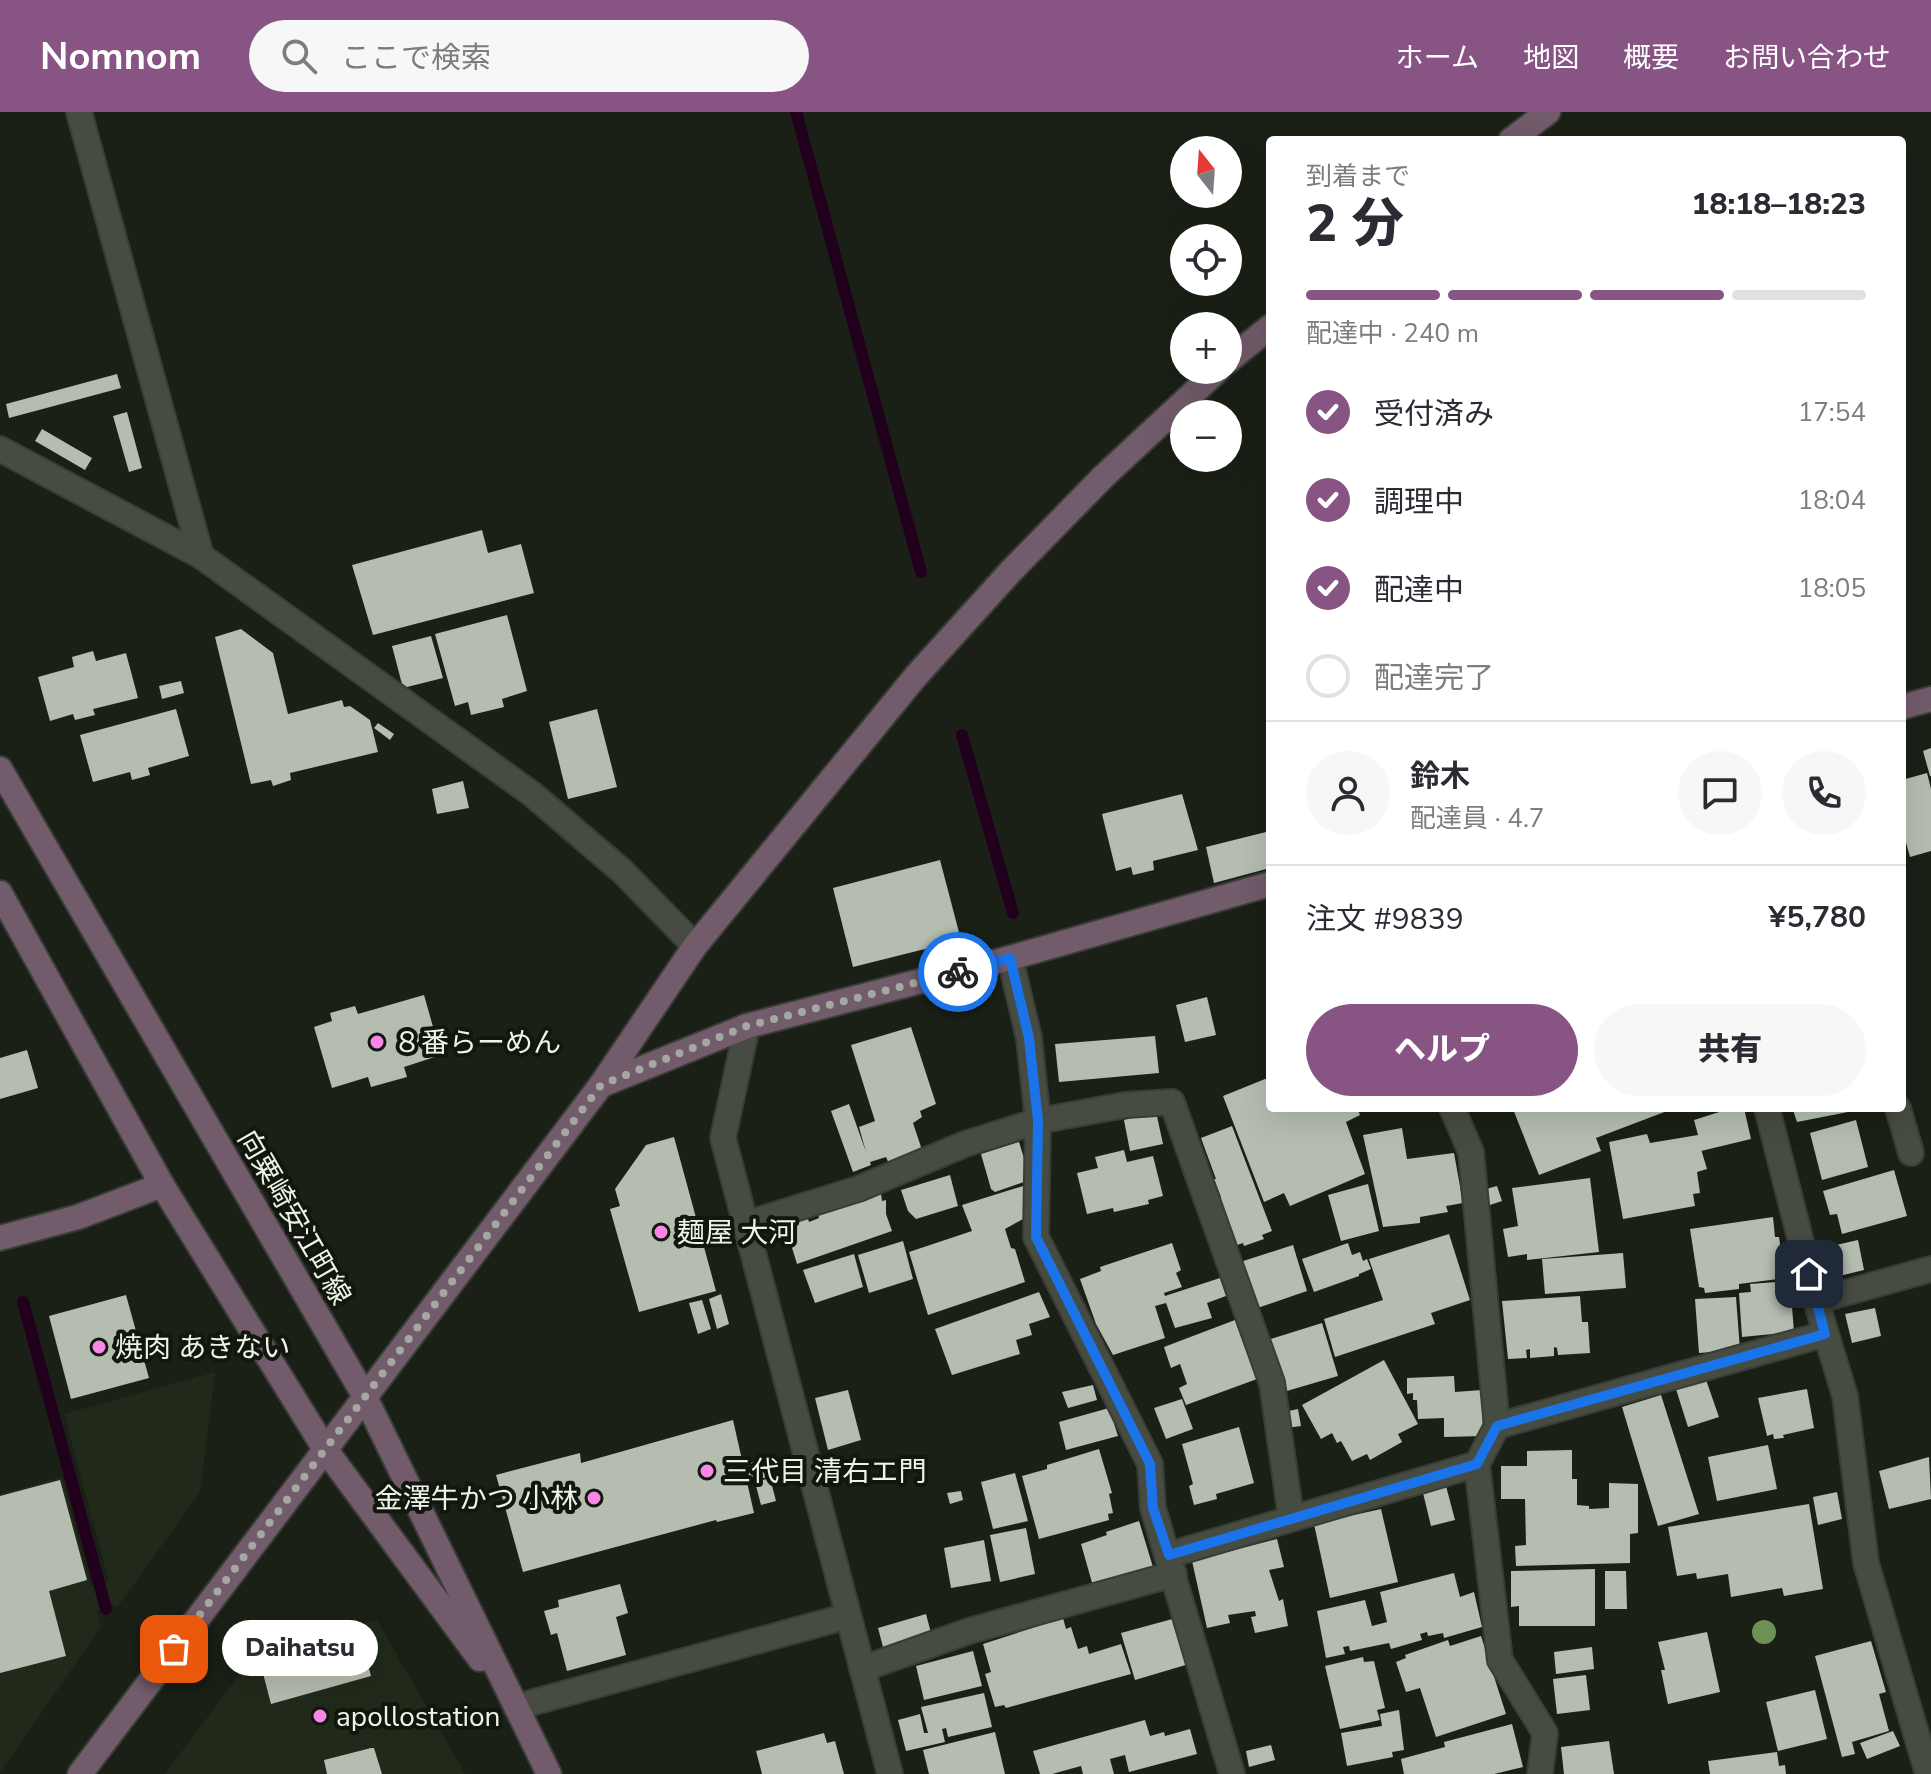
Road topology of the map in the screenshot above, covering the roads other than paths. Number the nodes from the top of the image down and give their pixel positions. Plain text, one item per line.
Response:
1 (79, 112) edge
2 (1548, 112) edge
3 (1516, 136) edge
4 (1266, 330) edge
5 (1242, 350) edge
6 (1203, 384) edge
7 (0, 449) edge
8 (201, 556) junction
9 (1931, 699) edge
10 (1906, 706) edge
11 (0, 769) edge
12 (1266, 885) edge
13 (0, 893) edge
14 (695, 946) junction
15 (1010, 958) junction
16 (747, 1026) junction
17 (601, 1085) junction
18 (1454, 1112) edge
19 (1768, 1112) edge
20 (1899, 1112) edge
21 (1038, 1121) junction
22 (1911, 1153) dead end
23 (162, 1185) junction
24 (746, 1224) junction
25 (0, 1238) edge
26 (1931, 1269) edge
27 (1816, 1301) junction
28 (1825, 1334) junction
29 (364, 1395) junction
30 (1497, 1426) junction
31 (325, 1449) junction
32 (1477, 1464) junction
33 (1291, 1517) junction
34 (1172, 1565) junction
35 (848, 1616) junction
36 (862, 1669) junction
37 (516, 1707) junction
38 (80, 1774) edge
39 (549, 1774) edge
40 (890, 1774) edge
41 (1232, 1774) edge
42 (1540, 1774) edge
43 (1928, 1774) edge

1 - 8 street
2 - 3 street
4 - 5 street
6 - 14 street
7 - 8 street
8 - 14 street
9 - 10 street
11 - 29 street, 向粟崎安江町線
12 - 15 street
13 - 23 street, 向粟崎安江町線
14 - 17 street
15 - 16 street
15 - 21 street
16 - 17 street
16 - 24 street
17 - 29 street
18 - 30 street
19 - 27 street
20 - 22 street
21 - 24 street
21 - 33 street
21 - 34 street
23 - 25 street
23 - 31 street, 向粟崎安江町線
24 - 35 street
26 - 27 street
27 - 28 street
28 - 30 street
28 - 43 street
29 - 31 street
29 - 37 street, 向粟崎安江町線
30 - 32 street
31 - 37 street, 向粟崎安江町線
31 - 38 street
32 - 33 street
32 - 42 street
33 - 34 street
34 - 36 street
34 - 41 street
35 - 36 street
35 - 37 street
36 - 40 street
37 - 39 street, 向粟崎安江町線

